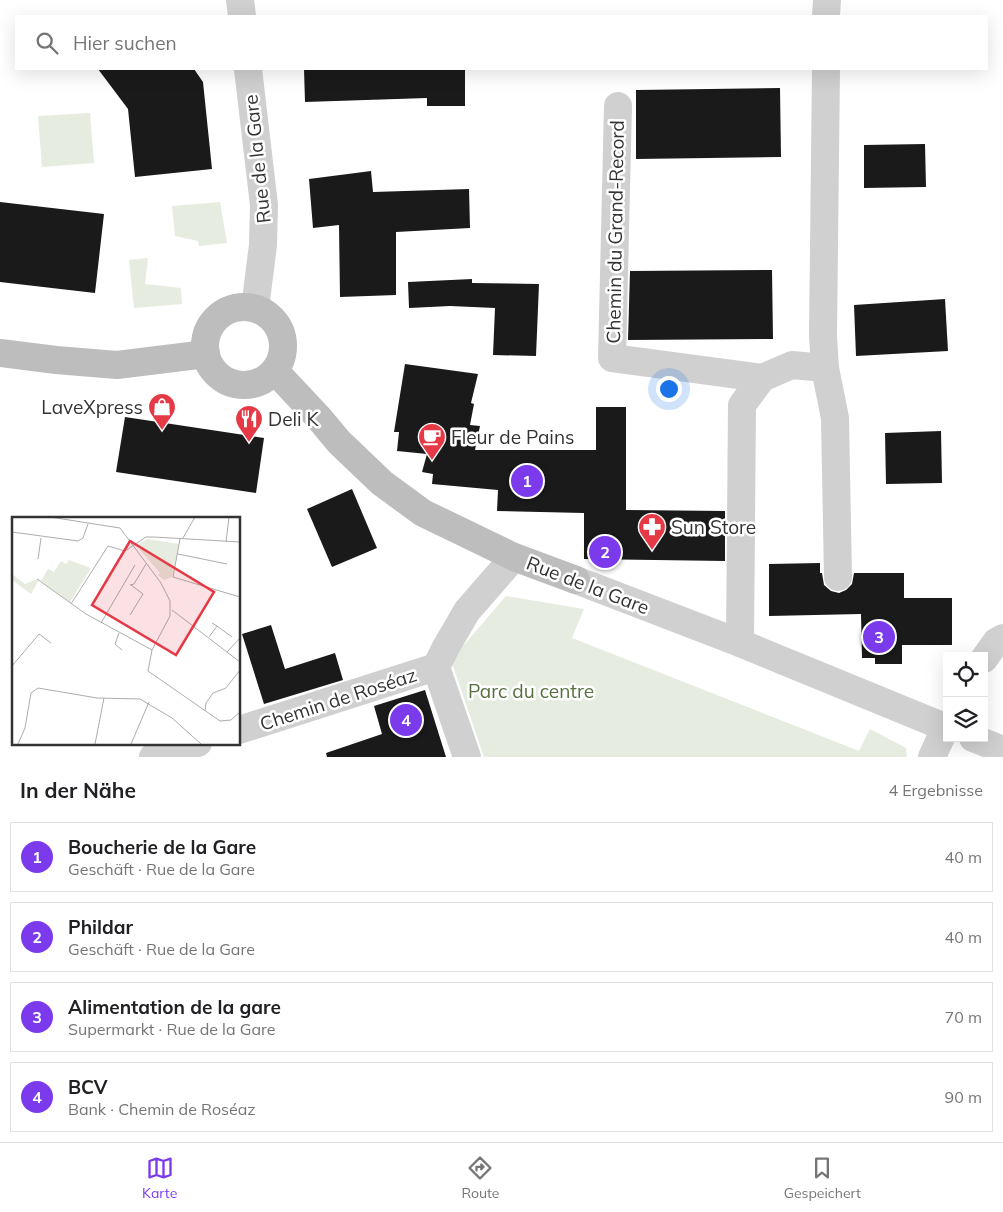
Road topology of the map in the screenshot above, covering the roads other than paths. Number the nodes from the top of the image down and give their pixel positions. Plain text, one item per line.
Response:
1 (240, 0) edge
2 (827, 0) edge
3 (242, 15) edge
4 (826, 15) edge
5 (248, 70) edge
6 (826, 70) edge
7 (618, 106) dead end
8 (255, 308) junction
9 (0, 353) edge
10 (206, 354) junction
11 (824, 368) junction
12 (275, 371) junction
13 (762, 378) junction
14 (514, 557) junction
15 (838, 577) dead end
16 (740, 643) junction
17 (436, 667) junction
18 (943, 725) edge
19 (240, 730) edge
20 (943, 733) edge
21 (983, 742) edge
22 (195, 744) edge
23 (1003, 750) edge
24 (153, 757) edge
25 (466, 757) edge
26 (932, 757) edge

1 - 3 street
2 - 4 street
5 - 8 street, Rue de la Gare
6 - 11 street
7 - 13 street, Chemin du Grand-Record
8 - 10 street
8 - 12 street
9 - 10 street
10 - 12 street
11 - 13 street
11 - 15 street
12 - 14 street, Rue de la Gare
13 - 16 street
14 - 16 street, Rue de la Gare
14 - 17 street
16 - 18 street, Rue de la Gare
17 - 19 street, Chemin de Roséaz
17 - 25 street
20 - 26 street
21 - 23 street
22 - 24 street

